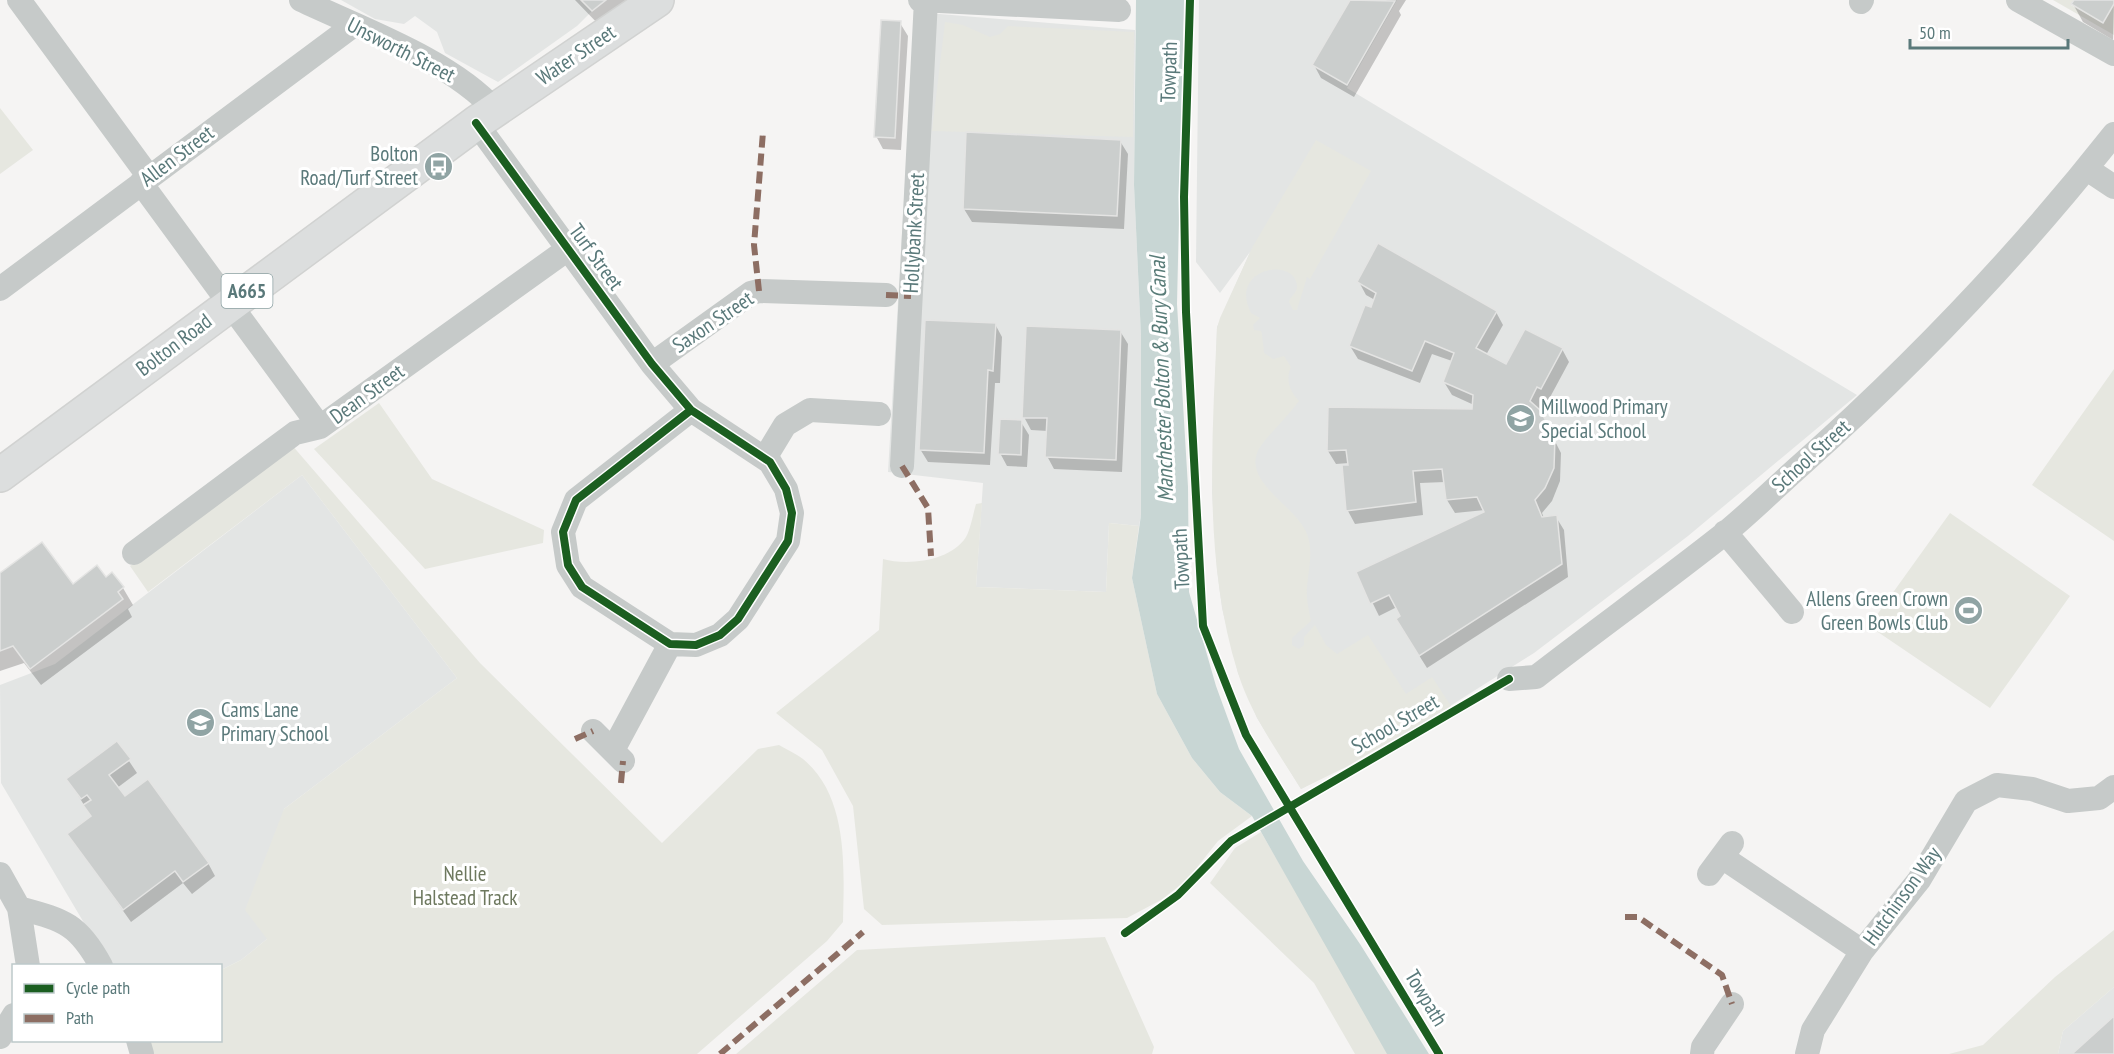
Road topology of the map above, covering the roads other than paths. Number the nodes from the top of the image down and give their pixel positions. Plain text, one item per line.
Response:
1 (19, 0) edge
2 (301, 0) edge
3 (657, 0) edge
4 (920, 0) edge
5 (926, 0) edge
6 (2018, 0) edge
7 (1119, 10) dead end
8 (354, 25) junction
9 (2114, 54) edge
10 (485, 116) junction
11 (2114, 134) edge
12 (2087, 169) junction
13 (145, 180) junction
14 (2114, 187) edge
15 (568, 249) junction
16 (0, 289) edge
17 (886, 295) dead end
18 (231, 303) junction
19 (652, 364) junction
20 (690, 410) junction
21 (879, 414) dead end
22 (320, 427) junction
23 (765, 458) junction
24 (902, 466) dead end
25 (0, 475) edge
26 (1725, 532) junction
27 (134, 552) dead end
28 (1792, 612) dead end
29 (670, 644) junction
30 (1509, 679) dead end
31 (593, 731) dead end
32 (2114, 787) edge
33 (1721, 858) dead end
34 (0, 874) edge
35 (19, 908) junction
36 (1862, 951) junction
37 (28, 964) edge
38 (100, 964) edge
39 (1732, 1004) dead end
40 (12, 1019) edge
41 (0, 1037) edge
42 (1702, 1054) edge
43 (1807, 1054) edge

1 - 13 street
2 - 8 street, Unsworth Street
3 - 10 main road, Water Street / A665
4 - 5 street
5 - 7 street
5 - 24 street, Hollybank Street
6 - 9 street
8 - 10 street, Unsworth Street
8 - 13 street, Allen Street
10 - 15 street, Turf Street
10 - 18 main road, Bolton Road / A665
11 - 12 street, School Street
12 - 14 street
12 - 26 street, School Street
13 - 16 street, Allen Street
13 - 18 street
15 - 19 street, Turf Street
15 - 22 street, Dean Street
17 - 19 street, Saxon Street
18 - 22 street
18 - 25 main road, Bolton Road / A665
19 - 20 street, Turf Street
20 - 23 street, Turf Street
20 - 29 street
21 - 23 street
22 - 27 street, Dean Street
23 - 29 street
26 - 28 street
26 - 30 street, School Street
29 - 31 street
32 - 36 street, Hutchinson Way
33 - 36 street, Hutchinson Way
34 - 35 street
35 - 37 street
35 - 38 street
36 - 43 street
39 - 42 street
40 - 41 street

